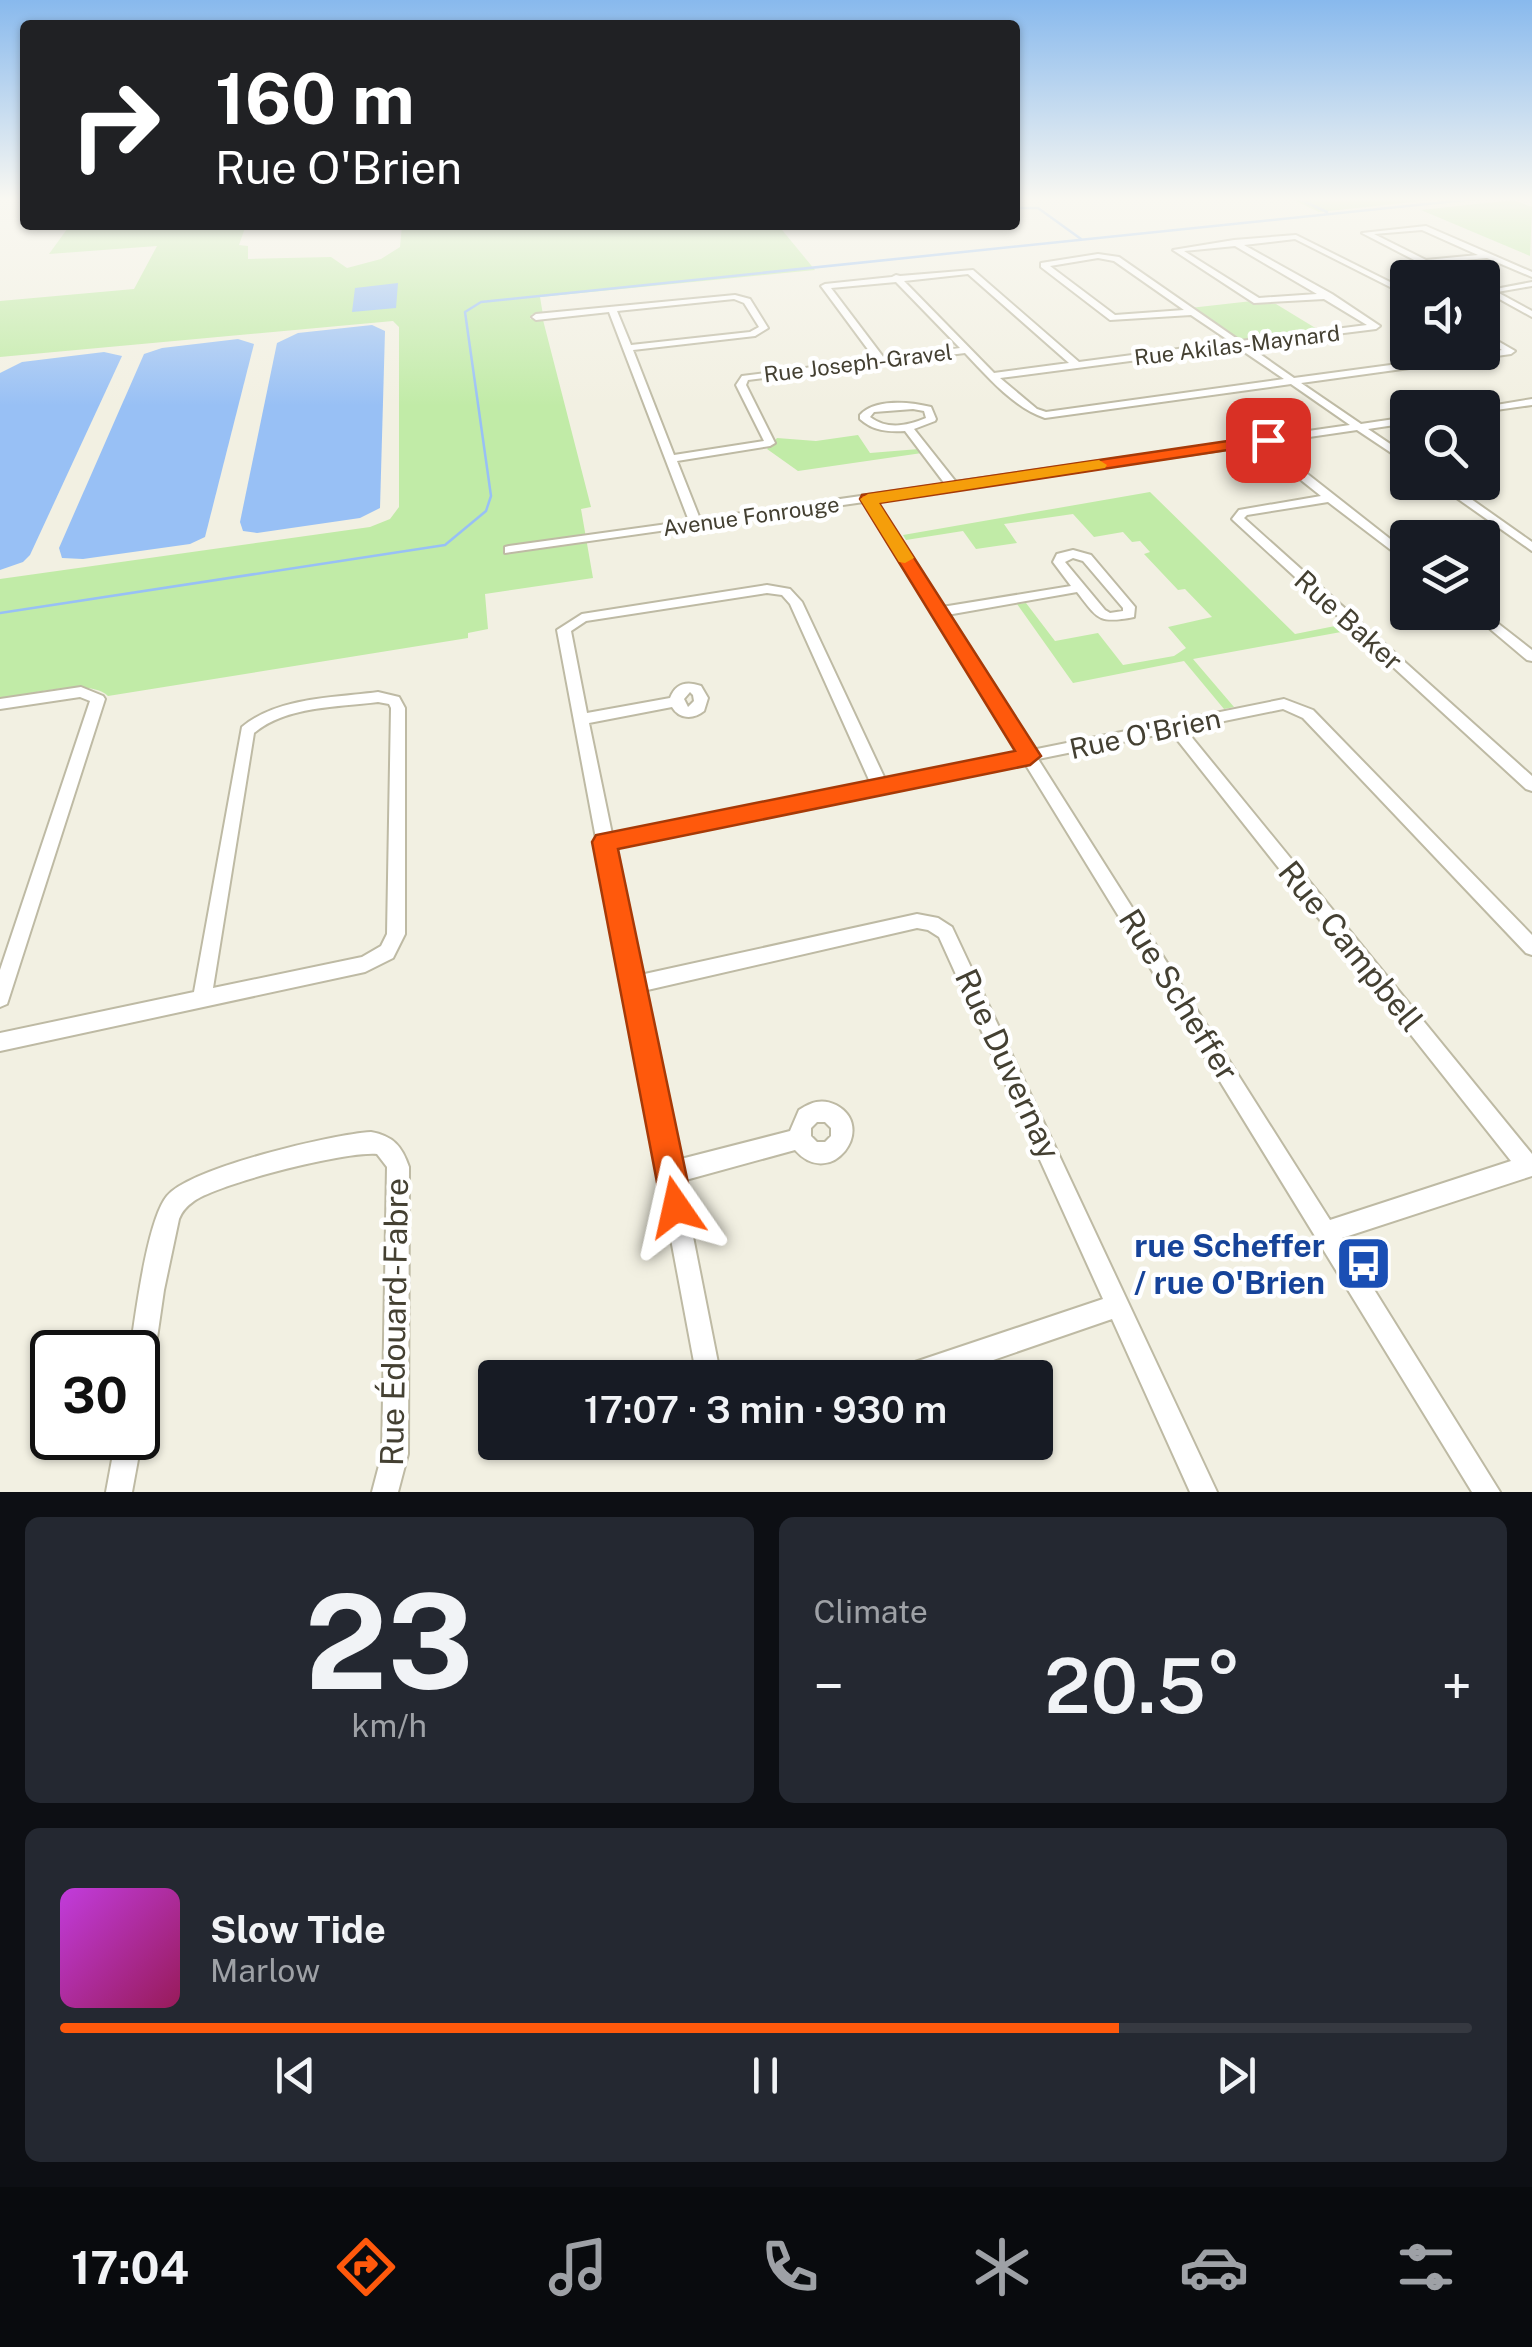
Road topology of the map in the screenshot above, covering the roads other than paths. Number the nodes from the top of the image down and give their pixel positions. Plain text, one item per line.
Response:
1 (1046, 267) edge
2 (1127, 267) edge
3 (1202, 267) edge
4 (1277, 267) edge
5 (1356, 267) edge
6 (896, 277) junction
7 (1532, 284) edge
8 (1390, 285) edge
9 (1329, 296) junction
10 (612, 310) junction
11 (1191, 312) junction
12 (1532, 314) edge
13 (536, 317) dead end
14 (1240, 345) junction
15 (628, 348) junction
16 (966, 350) junction
17 (881, 360) junction
18 (1077, 366) junction
19 (1390, 368) edge
20 (992, 376) junction
21 (1294, 382) junction
22 (1532, 402) edge
23 (1500, 406) edge
24 (1390, 423) edge
25 (1358, 427) junction
26 (908, 428) junction
27 (1258, 441) junction
28 (1390, 449) edge
29 (671, 460) junction
30 (953, 486) junction
31 (1330, 498) junction
32 (868, 499) junction
33 (1464, 500) edge
34 (696, 524) junction
35 (1390, 545) edge
36 (1532, 547) edge
37 (509, 550) dead end
38 (1080, 588) junction
39 (939, 612) junction
40 (1498, 630) edge
41 (1532, 657) edge
42 (674, 702) dead end
43 (0, 704) edge
44 (581, 719) junction
45 (1174, 726) junction
46 (1030, 756) junction
47 (1532, 785) edge
48 (880, 786) junction
49 (604, 842) junction
50 (1532, 948) edge
51 (632, 985) junction
52 (0, 998) edge
53 (202, 999) junction
54 (0, 1042) edge
55 (801, 1138) dead end
56 (1530, 1166) edge
57 (670, 1172) junction
58 (1327, 1232) junction
59 (1119, 1305) junction
60 (147, 1330) edge
61 (706, 1360) edge
62 (956, 1360) edge
63 (125, 1460) edge
64 (120, 1492) edge
65 (385, 1492) edge
66 (1204, 1492) edge
67 (1487, 1492) edge

1 - 11 street
2 - 11 street
3 - 9 street
4 - 9 street, Rue Akilas-Maynard
5 - 8 street
6 - 16 street
6 - 17 street
6 - 18 street
7 - 12 street
9 - 14 street, Rue Akilas-Maynard
10 - 13 street
10 - 15 street
10 - 15 street
11 - 14 street
14 - 18 street, Rue Akilas-Maynard
14 - 21 street
15 - 29 street
16 - 17 street, Rue Joseph-Gravel
16 - 20 street
17 - 29 street, Rue Joseph-Gravel
18 - 20 street, Rue Akilas-Maynard
19 - 21 street
20 - 21 street
21 - 25 street
22 - 23 street
24 - 25 street, Avenue Fonrouge
25 - 27 street, Avenue Fonrouge
25 - 28 street
26 - 26 street
26 - 30 street
27 - 30 street, Avenue Fonrouge
27 - 31 street
29 - 34 street
30 - 32 street, Avenue Fonrouge
31 - 35 street
31 - 47 street, Rue Baker
32 - 34 street, Avenue Fonrouge
32 - 39 street, Rue Scheffer
33 - 36 street
34 - 37 street, Avenue Fonrouge
38 - 38 street
38 - 39 street
39 - 46 street, Rue Scheffer
40 - 41 street
42 - 44 street
43 - 52 street
44 - 48 street
44 - 49 street
45 - 46 street, Rue O'Brien
45 - 50 street, Rue O'Brien
45 - 56 street, Rue Campbell
46 - 48 street, Rue O'Brien
46 - 58 street, Rue Scheffer
48 - 49 street, Rue O'Brien
49 - 51 street
51 - 57 street
51 - 59 street, Rue Duvernay
53 - 53 street
53 - 54 street
55 - 57 street
56 - 58 street
57 - 61 street
58 - 67 street, Rue Scheffer
59 - 62 street
59 - 66 street, Rue Duvernay
60 - 65 street, Rue Édouard-Fabre
63 - 64 street

